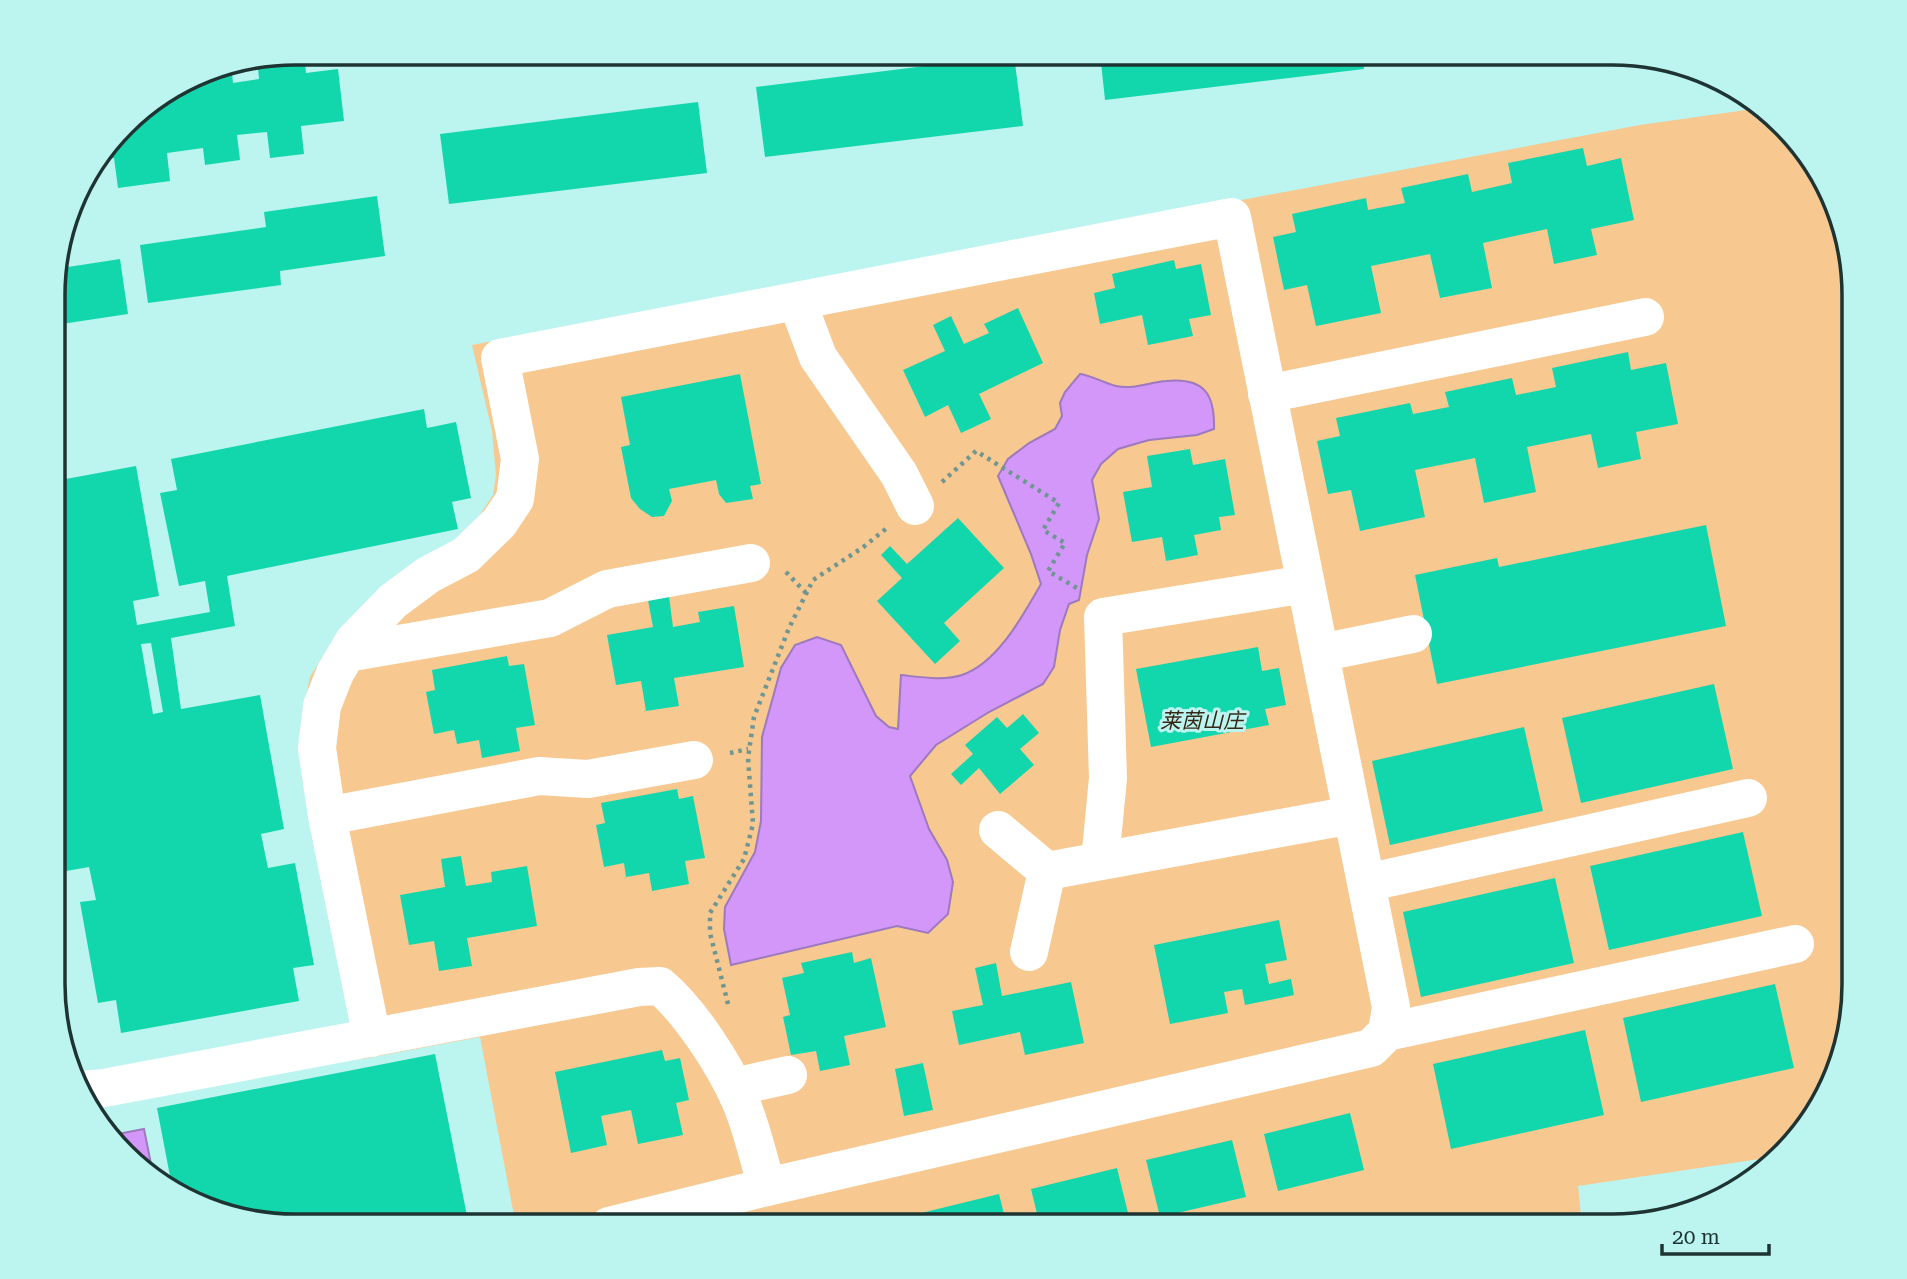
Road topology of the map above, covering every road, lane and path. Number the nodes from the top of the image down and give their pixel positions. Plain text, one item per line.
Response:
1 (797, 301) junction
2 (1645, 317) dead end
3 (1267, 394) junction
4 (976, 451) dead end
5 (915, 506) joint
6 (751, 563) dead end
7 (1306, 584) junction
8 (1091, 597) dead end
9 (1413, 634) dead end
10 (347, 653) junction
11 (1320, 653) junction
12 (694, 760) dead end
13 (1748, 798) dead end
14 (1352, 815) junction
15 (327, 816) junction
16 (998, 830) dead end
17 (1100, 861) junction
18 (1047, 871) junction
19 (1366, 883) junction
20 (1795, 944) dead end
21 (1029, 952) dead end
22 (1387, 1032) junction
23 (372, 1038) junction
24 (726, 1074) junction
25 (788, 1075) dead end
26 (91, 1089) edge
27 (767, 1187) junction
28 (658, 1214) edge

1 - 3 lane
1 - 5 lane
1 - 10 lane
2 - 3 lane
3 - 7 lane
4 - 8 path
5 - 24 path
6 - 10 lane
7 - 11 lane
7 - 17 lane
9 - 11 lane
10 - 15 lane
11 - 14 lane
12 - 15 lane
13 - 19 lane
14 - 17 lane
14 - 19 lane
15 - 23 lane
16 - 18 lane
17 - 18 lane
18 - 21 lane
19 - 22 lane
20 - 22 lane
22 - 27 lane
23 - 24 lane
23 - 26 lane
24 - 25 lane
24 - 27 lane
27 - 28 lane

